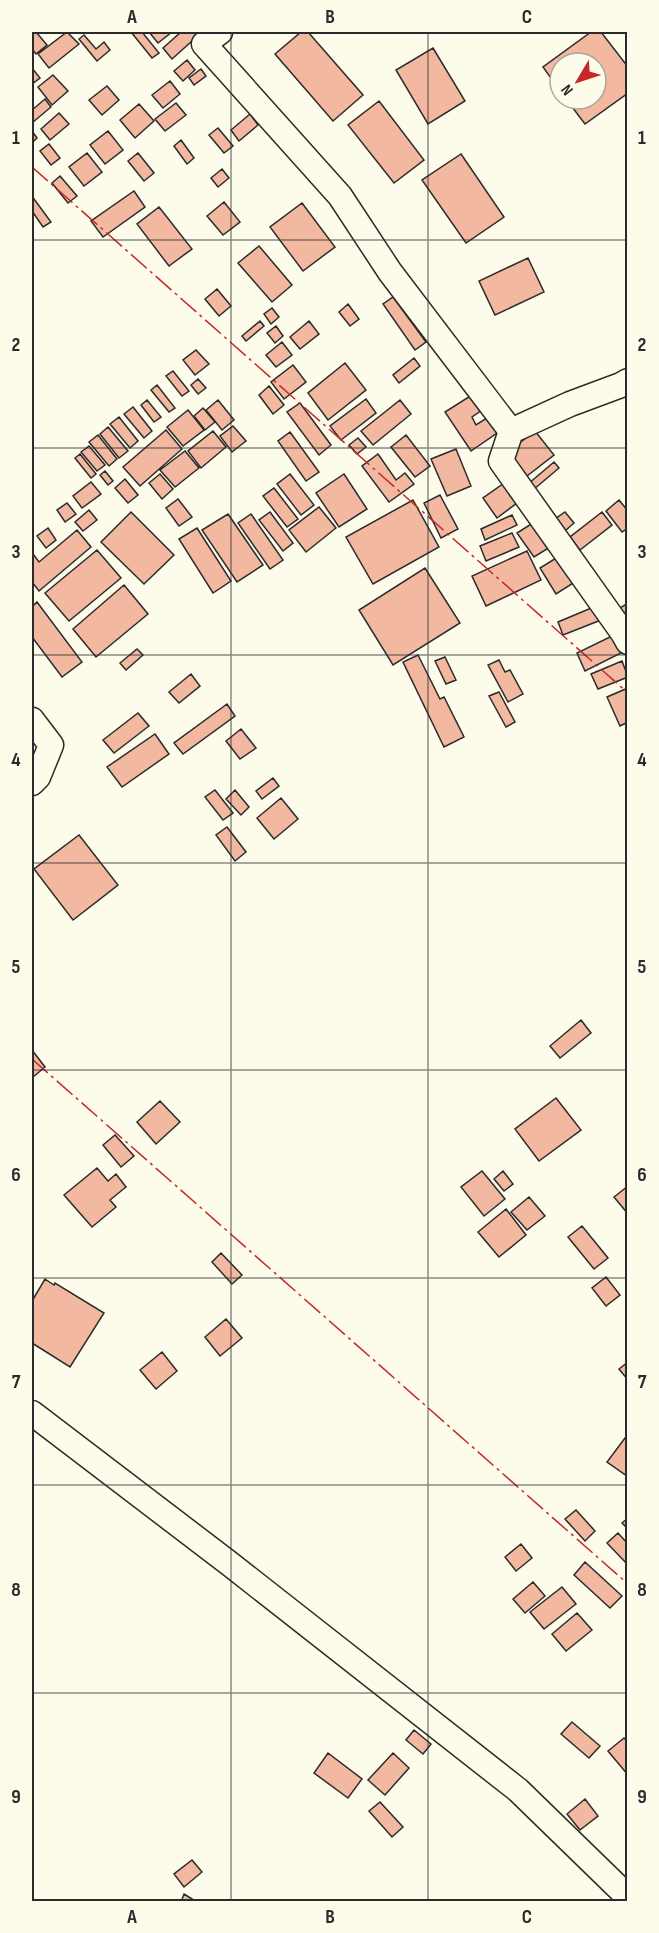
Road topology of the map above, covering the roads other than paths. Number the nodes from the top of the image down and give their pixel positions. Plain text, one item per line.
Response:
1 (220, 32) edge
2 (627, 381) edge
3 (511, 431) junction
4 (627, 642) edge
5 (32, 720) edge
6 (32, 783) edge
7 (32, 1413) edge
8 (627, 1897) edge

1 - 3 street
2 - 3 street
3 - 4 street
5 - 6 street
7 - 8 street

